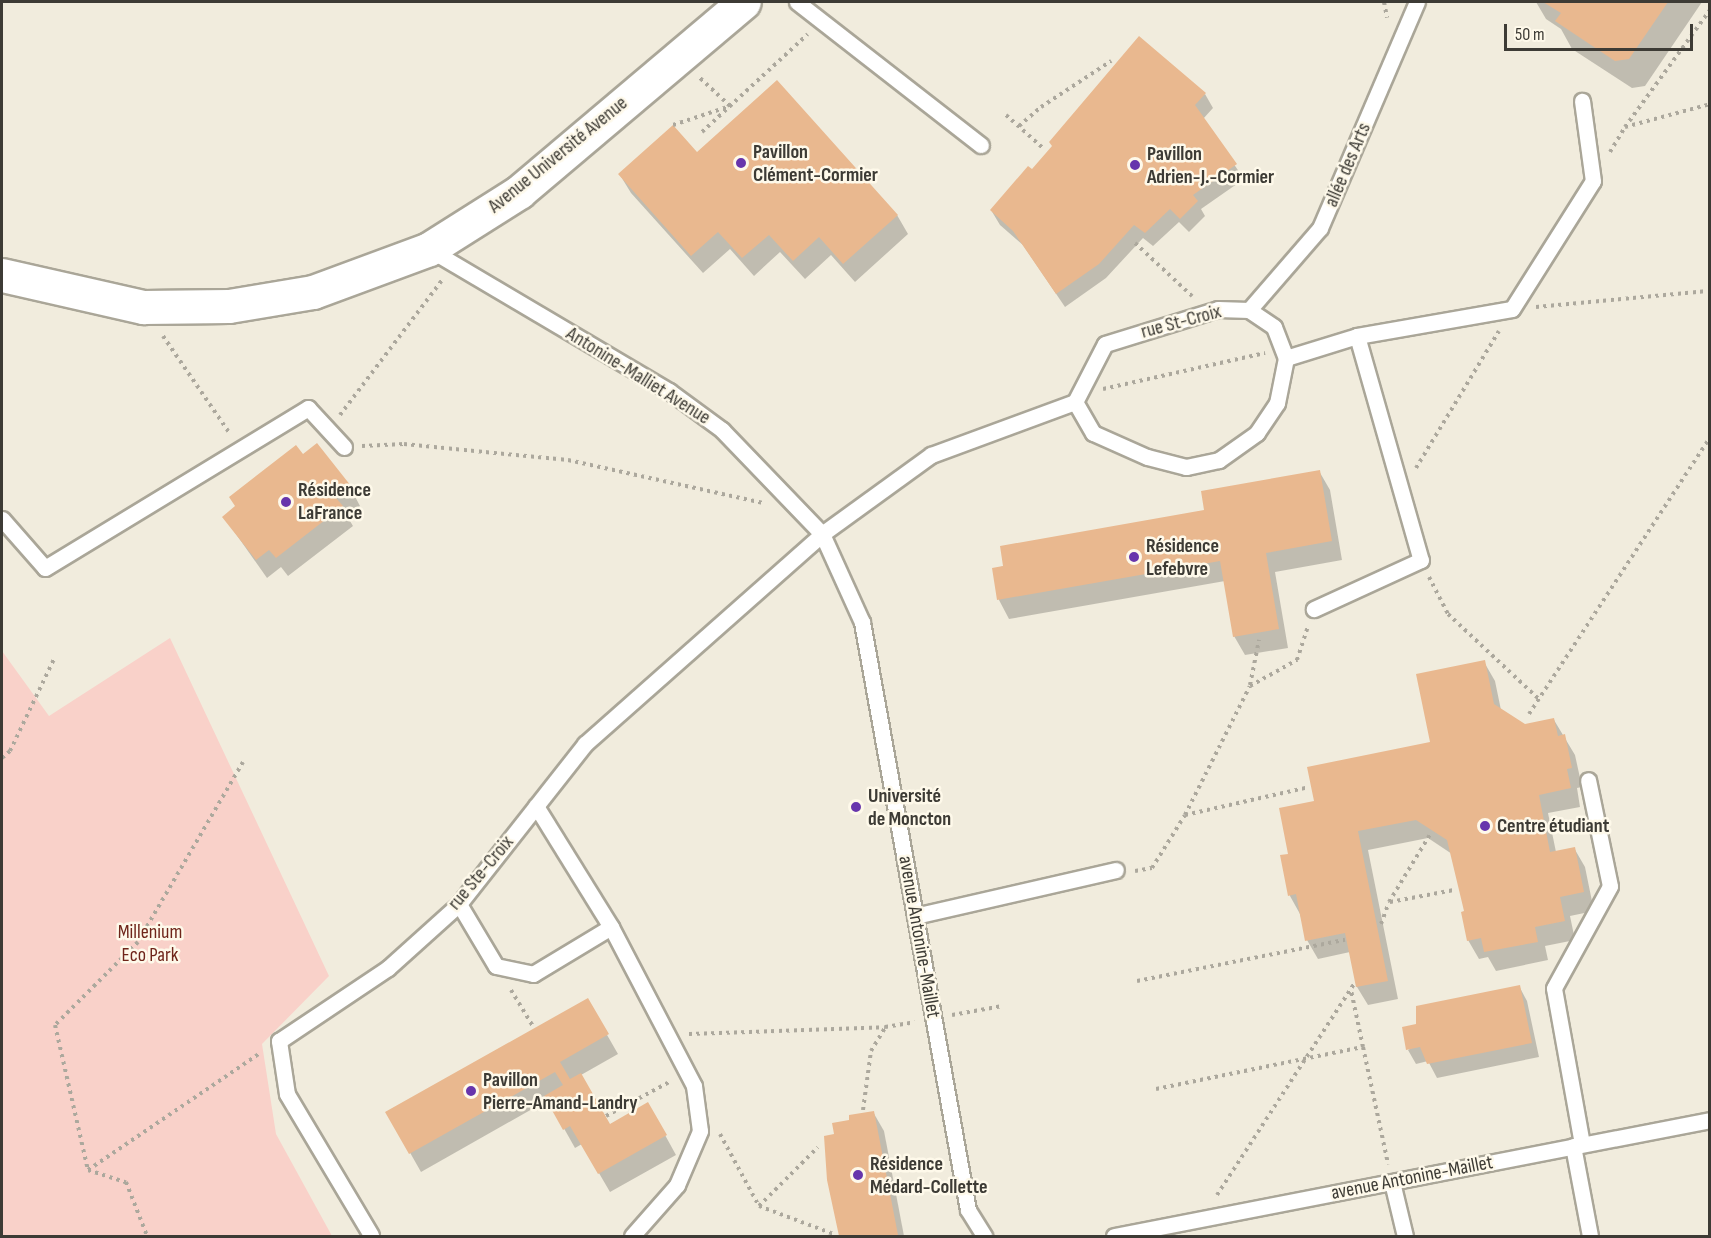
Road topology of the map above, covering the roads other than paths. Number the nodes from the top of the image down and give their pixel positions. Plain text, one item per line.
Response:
1 (744, 2) edge
2 (797, 2) edge
3 (1417, 2) edge
4 (1582, 101) dead end
5 (981, 145) dead end
6 (441, 257) junction
7 (4, 284) edge
8 (1249, 310) junction
9 (1357, 336) junction
10 (1285, 354) junction
11 (1077, 398) junction
12 (344, 447) road end
13 (2, 519) edge
14 (822, 534) junction
15 (1314, 609) road end
16 (1588, 780) dead end
17 (536, 806) junction
18 (1122, 871) road end
19 (459, 904) junction
20 (915, 915) junction
21 (611, 927) junction
22 (1710, 1120) edge
23 (1577, 1145) junction
24 (1392, 1182) junction
25 (1201, 1219) junction
26 (371, 1235) edge
27 (633, 1236) edge
28 (984, 1236) edge
29 (1114, 1236) edge
30 (1191, 1236) edge
31 (1405, 1236) edge
32 (1590, 1236) edge

1 - 6 street, Avenue Université Avenue
2 - 5 lane
3 - 8 lane, allée des Arts
4 - 9 lane
6 - 7 street, Avenue Université Avenue
6 - 14 lane, Antonine-Malliet Avenue
8 - 10 lane, rue St-Croix
8 - 11 lane, rue St-Croix
9 - 10 lane
9 - 15 lane
10 - 11 lane
11 - 14 lane, rue Ste-Croix
12 - 13 lane
14 - 17 lane, rue Ste-Croix
14 - 20 lane, avenue Antonine-Maillet
16 - 23 lane
17 - 19 lane, rue Ste-Croix
17 - 21 lane
18 - 20 lane
19 - 21 lane
19 - 26 lane, rue Ste-Croix
20 - 28 lane, avenue Antonine-Maillet
21 - 27 lane
22 - 23 lane, avenue Antonine-Maillet
23 - 24 lane, avenue Antonine-Maillet
23 - 32 lane
24 - 25 lane, avenue Antonine-Maillet
24 - 31 lane
25 - 29 lane, avenue Antonine-Maillet
25 - 30 lane

